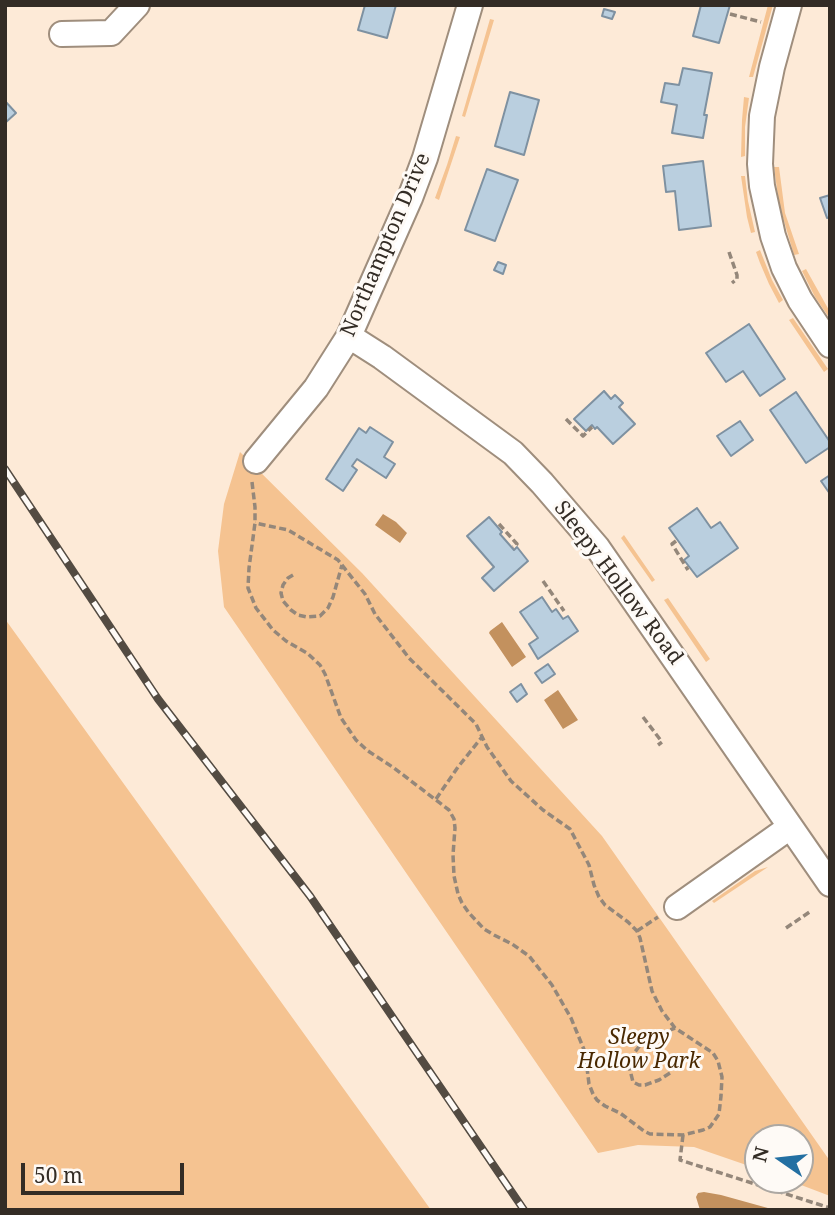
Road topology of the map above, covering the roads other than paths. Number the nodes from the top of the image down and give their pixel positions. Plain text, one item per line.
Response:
1 (138, 5) edge
2 (470, 5) edge
3 (789, 5) edge
4 (62, 34) dead end
5 (349, 336) junction
6 (830, 345) edge
7 (256, 461) road end
8 (790, 827) junction
9 (830, 884) edge
10 (677, 907) dead end

1 - 4 street
2 - 5 street, Northampton Drive
3 - 6 street
5 - 7 street, Northampton Drive
5 - 8 street, Sleepy Hollow Road
8 - 9 street, Sleepy Hollow Road
8 - 10 street

